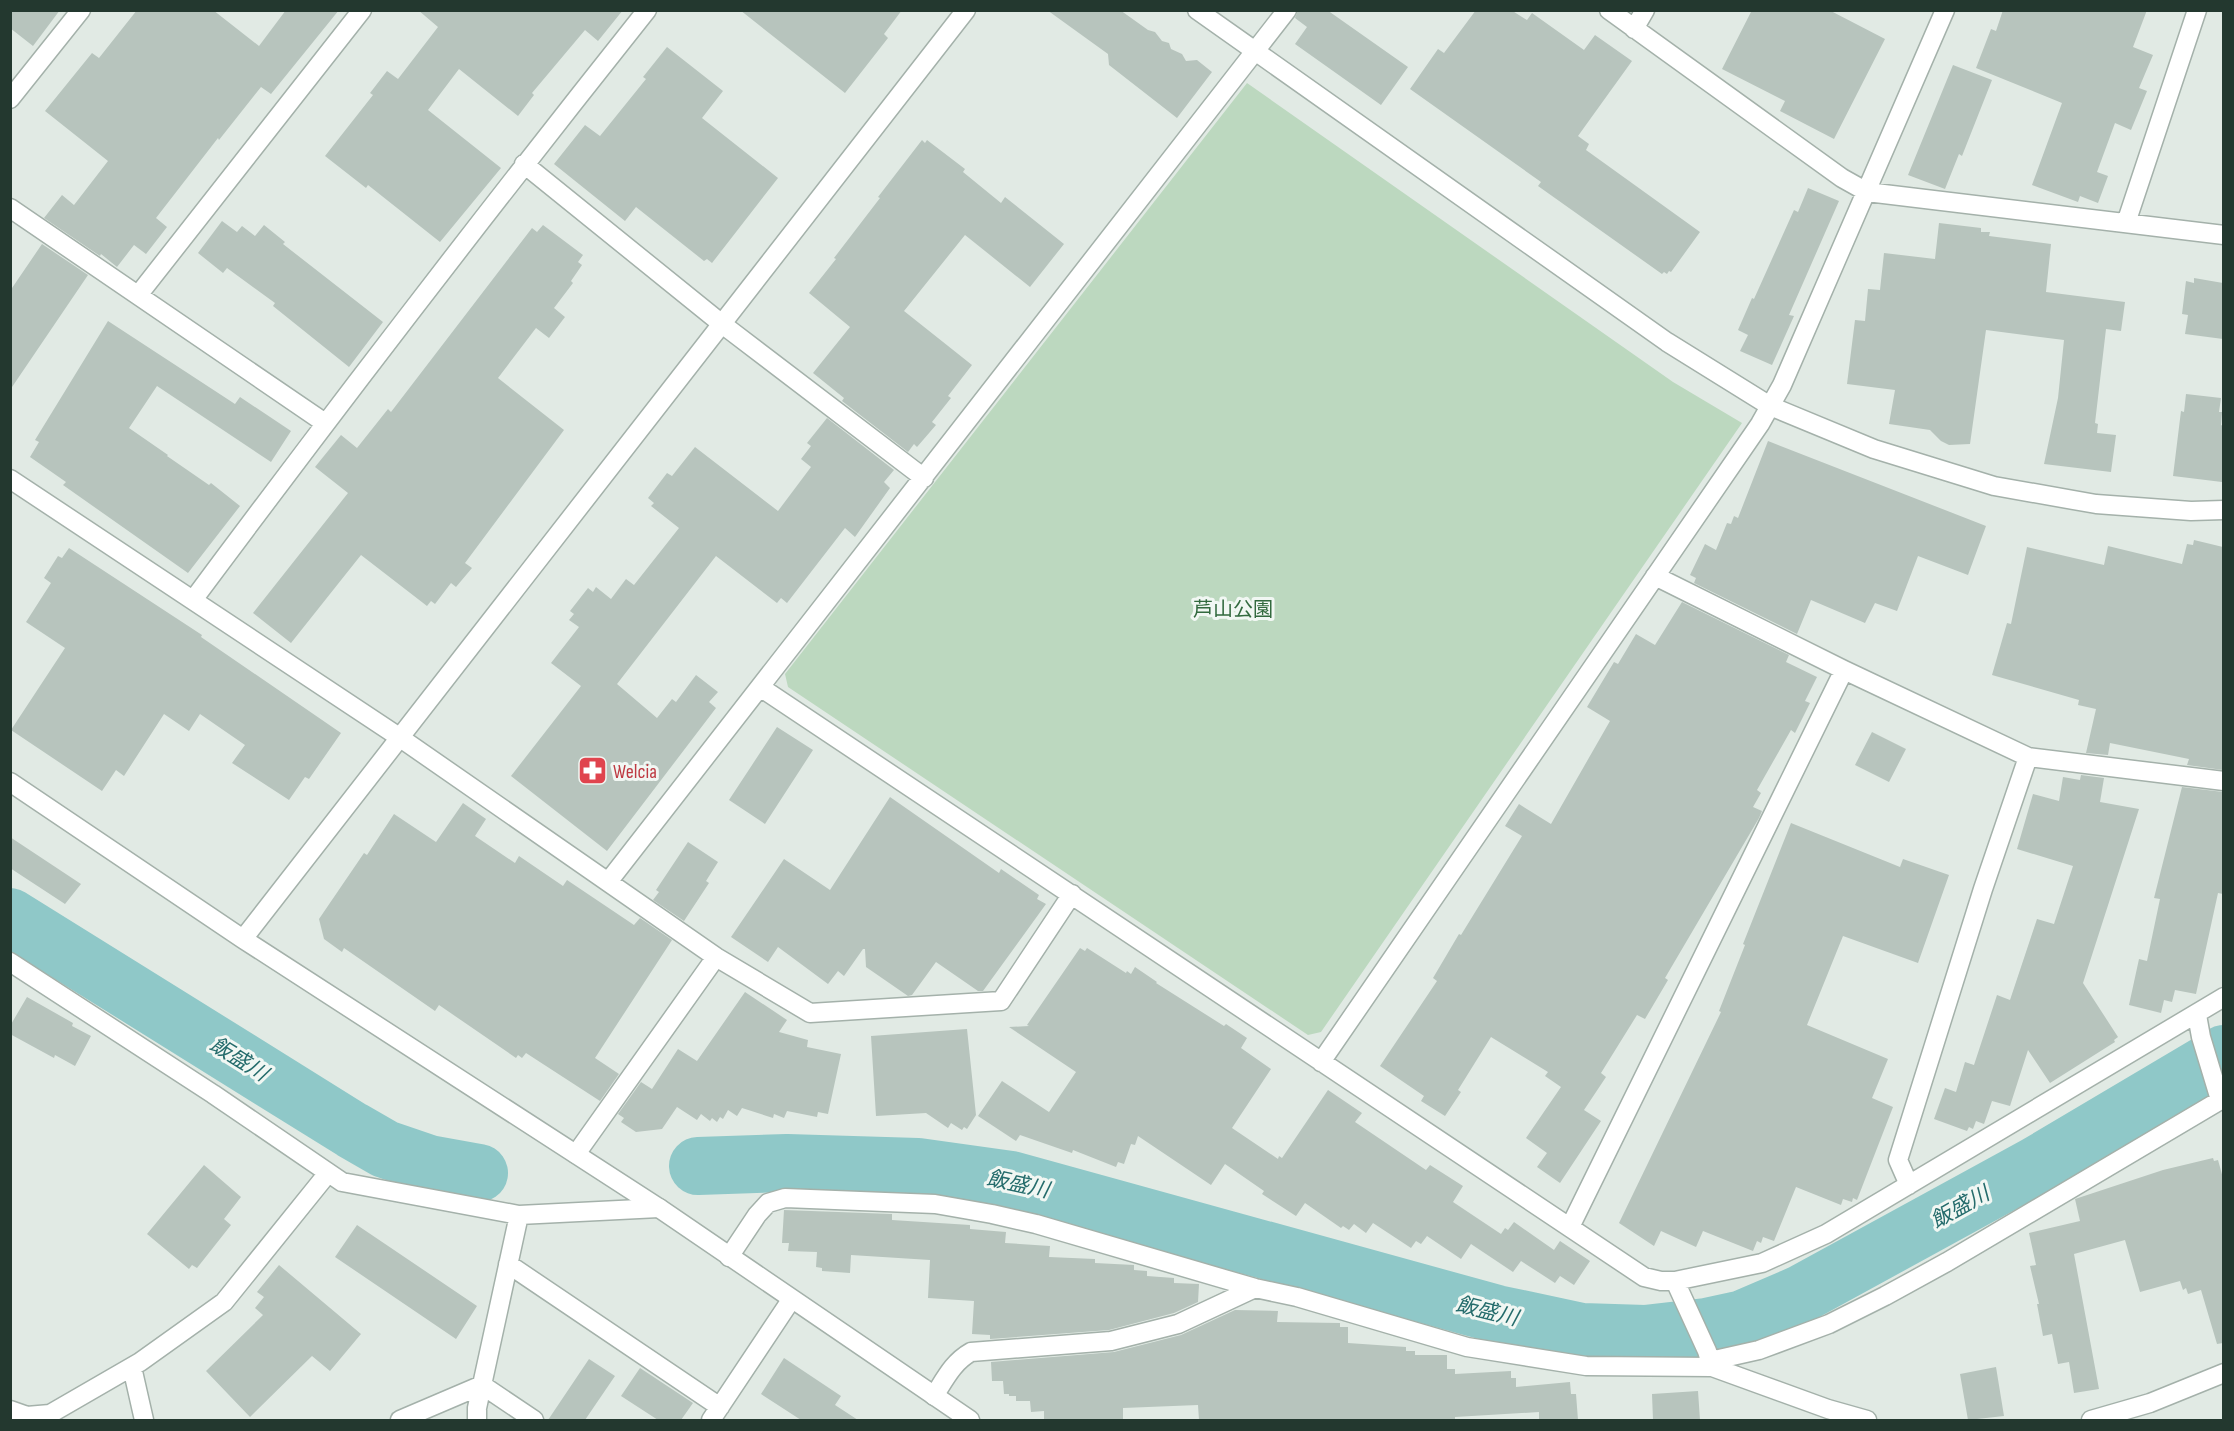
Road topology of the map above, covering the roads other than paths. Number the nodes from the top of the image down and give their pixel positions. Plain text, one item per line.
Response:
1 (81, 10) edge
2 (362, 10) edge
3 (646, 10) edge
4 (966, 10) edge
5 (1197, 10) edge
6 (1287, 10) edge
7 (1609, 10) edge
8 (1645, 10) edge
9 (1945, 10) edge
10 (2197, 10) edge
11 (1634, 28) junction
12 (1256, 52) junction
13 (10, 99) edge
14 (524, 164) junction
15 (1867, 192) junction
16 (10, 208) edge
17 (2126, 223) junction
18 (2223, 235) edge
19 (139, 294) junction
20 (722, 324) junction
21 (1770, 406) junction
22 (325, 423) junction
23 (924, 478) junction
24 (10, 479) edge
25 (2223, 510) edge
26 (1655, 576) junction
27 (193, 600) junction
28 (1844, 670) junction
29 (760, 687) junction
30 (399, 737) junction
31 (2028, 757) junction
32 (2223, 781) edge
33 (10, 782) edge
34 (608, 882) junction
35 (1072, 894) junction
36 (243, 939) junction
37 (716, 957) junction
38 (11, 963) edge
39 (2223, 998) edge
40 (2197, 1015) junction
41 (1320, 1062) junction
42 (2220, 1097) edge
43 (576, 1154) junction
44 (328, 1173) junction
45 (1909, 1185) junction
46 (659, 1208) junction
47 (519, 1215) junction
48 (1570, 1227) junction
49 (729, 1257) junction
50 (508, 1264) junction
51 (1675, 1281) junction
52 (1255, 1288) junction
53 (791, 1300) junction
54 (1710, 1360) junction
55 (132, 1367) junction
56 (2223, 1373) edge
57 (482, 1385) junction
58 (934, 1396) junction
59 (10, 1410) edge
60 (716, 1414) edge
61 (1828, 1415) edge
62 (144, 1420) edge
63 (400, 1420) edge
64 (477, 1420) edge
65 (534, 1420) edge
66 (970, 1420) edge
67 (1867, 1420) edge
68 (2091, 1420) edge

1 - 13 street
2 - 19 street
3 - 14 street
4 - 20 street
5 - 12 street
6 - 12 street
7 - 11 street
8 - 11 street
9 - 15 street
10 - 17 street
11 - 15 street
12 - 21 street
12 - 23 street
14 - 20 street
14 - 22 street
15 - 17 street
15 - 21 street
16 - 19 street
17 - 18 street
19 - 22 street
20 - 23 street
20 - 30 street
21 - 25 street
21 - 26 street
22 - 27 street
23 - 29 street
24 - 27 street
26 - 28 street
26 - 41 street
27 - 30 street
28 - 31 street
28 - 48 street
29 - 34 street
29 - 35 street
30 - 34 street
30 - 36 street
31 - 32 street
31 - 45 street
33 - 36 street
34 - 37 street
35 - 37 street
35 - 41 street
36 - 43 street
37 - 43 street
38 - 44 street
39 - 40 street
40 - 42 street
40 - 45 street
41 - 48 street
42 - 54 street
43 - 46 street
44 - 47 street
44 - 55 street
45 - 51 street
46 - 47 street
46 - 49 street
47 - 50 street
48 - 51 street
49 - 52 street
49 - 53 street
50 - 57 street
50 - 60 street
51 - 54 street
52 - 54 street
52 - 58 street
53 - 58 street
53 - 60 street
54 - 61 street
55 - 59 street
55 - 62 street
56 - 68 street
57 - 63 street
57 - 64 street
57 - 65 street
58 - 66 street
61 - 67 street

